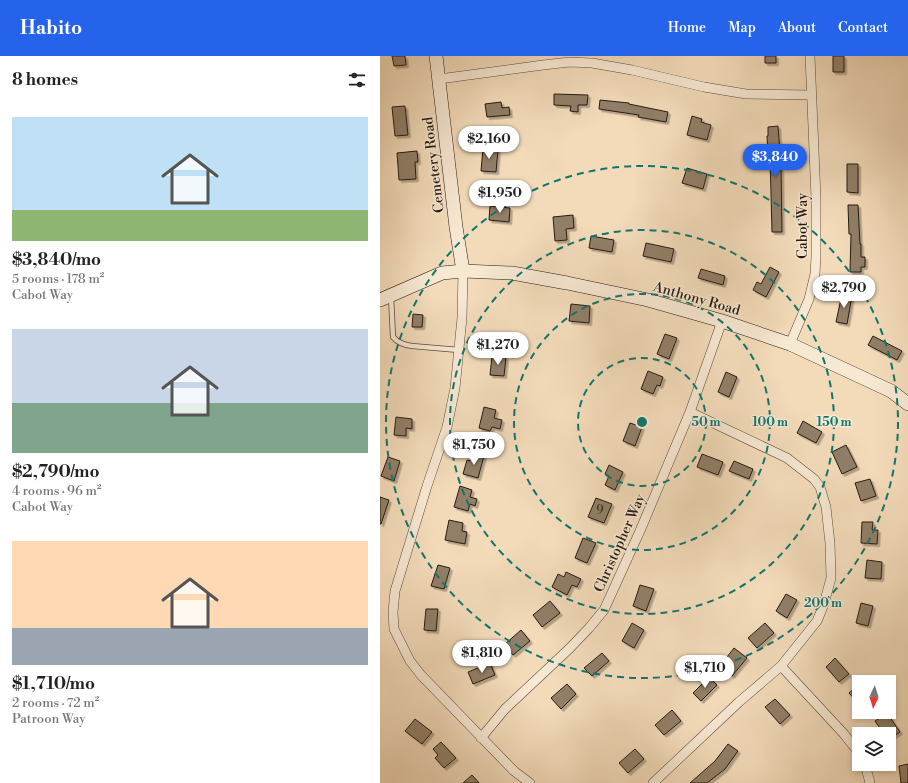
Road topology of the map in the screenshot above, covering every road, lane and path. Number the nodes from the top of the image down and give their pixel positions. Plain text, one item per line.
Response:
1 (436, 56) edge
2 (810, 56) edge
3 (542, 60) edge
4 (439, 79) junction
5 (811, 96) junction
6 (463, 271) junction
7 (386, 297) edge
8 (722, 321) junction
9 (790, 344) junction
10 (459, 350) junction
11 (908, 404) edge
12 (690, 412) junction
13 (781, 666) junction
14 (481, 738) junction
15 (852, 744) edge
16 (867, 771) edge
17 (530, 783) edge
18 (653, 783) edge
19 (870, 783) edge

1 - 4 street, Cemetery Road
2 - 5 street, Cabot Way
3 - 4 street
3 - 5 street
4 - 6 street, Cemetery Road
5 - 9 street, Cabot Way
6 - 7 street, Anthony Road
6 - 8 street, Anthony Road
6 - 10 street
7 - 10 lane
8 - 9 street, Anthony Road
8 - 12 street, Christopher Way
9 - 11 street, Anthony Road
10 - 14 street
12 - 13 street
12 - 14 street, Christopher Way
13 - 15 street
13 - 18 street
14 - 17 street
16 - 19 street

